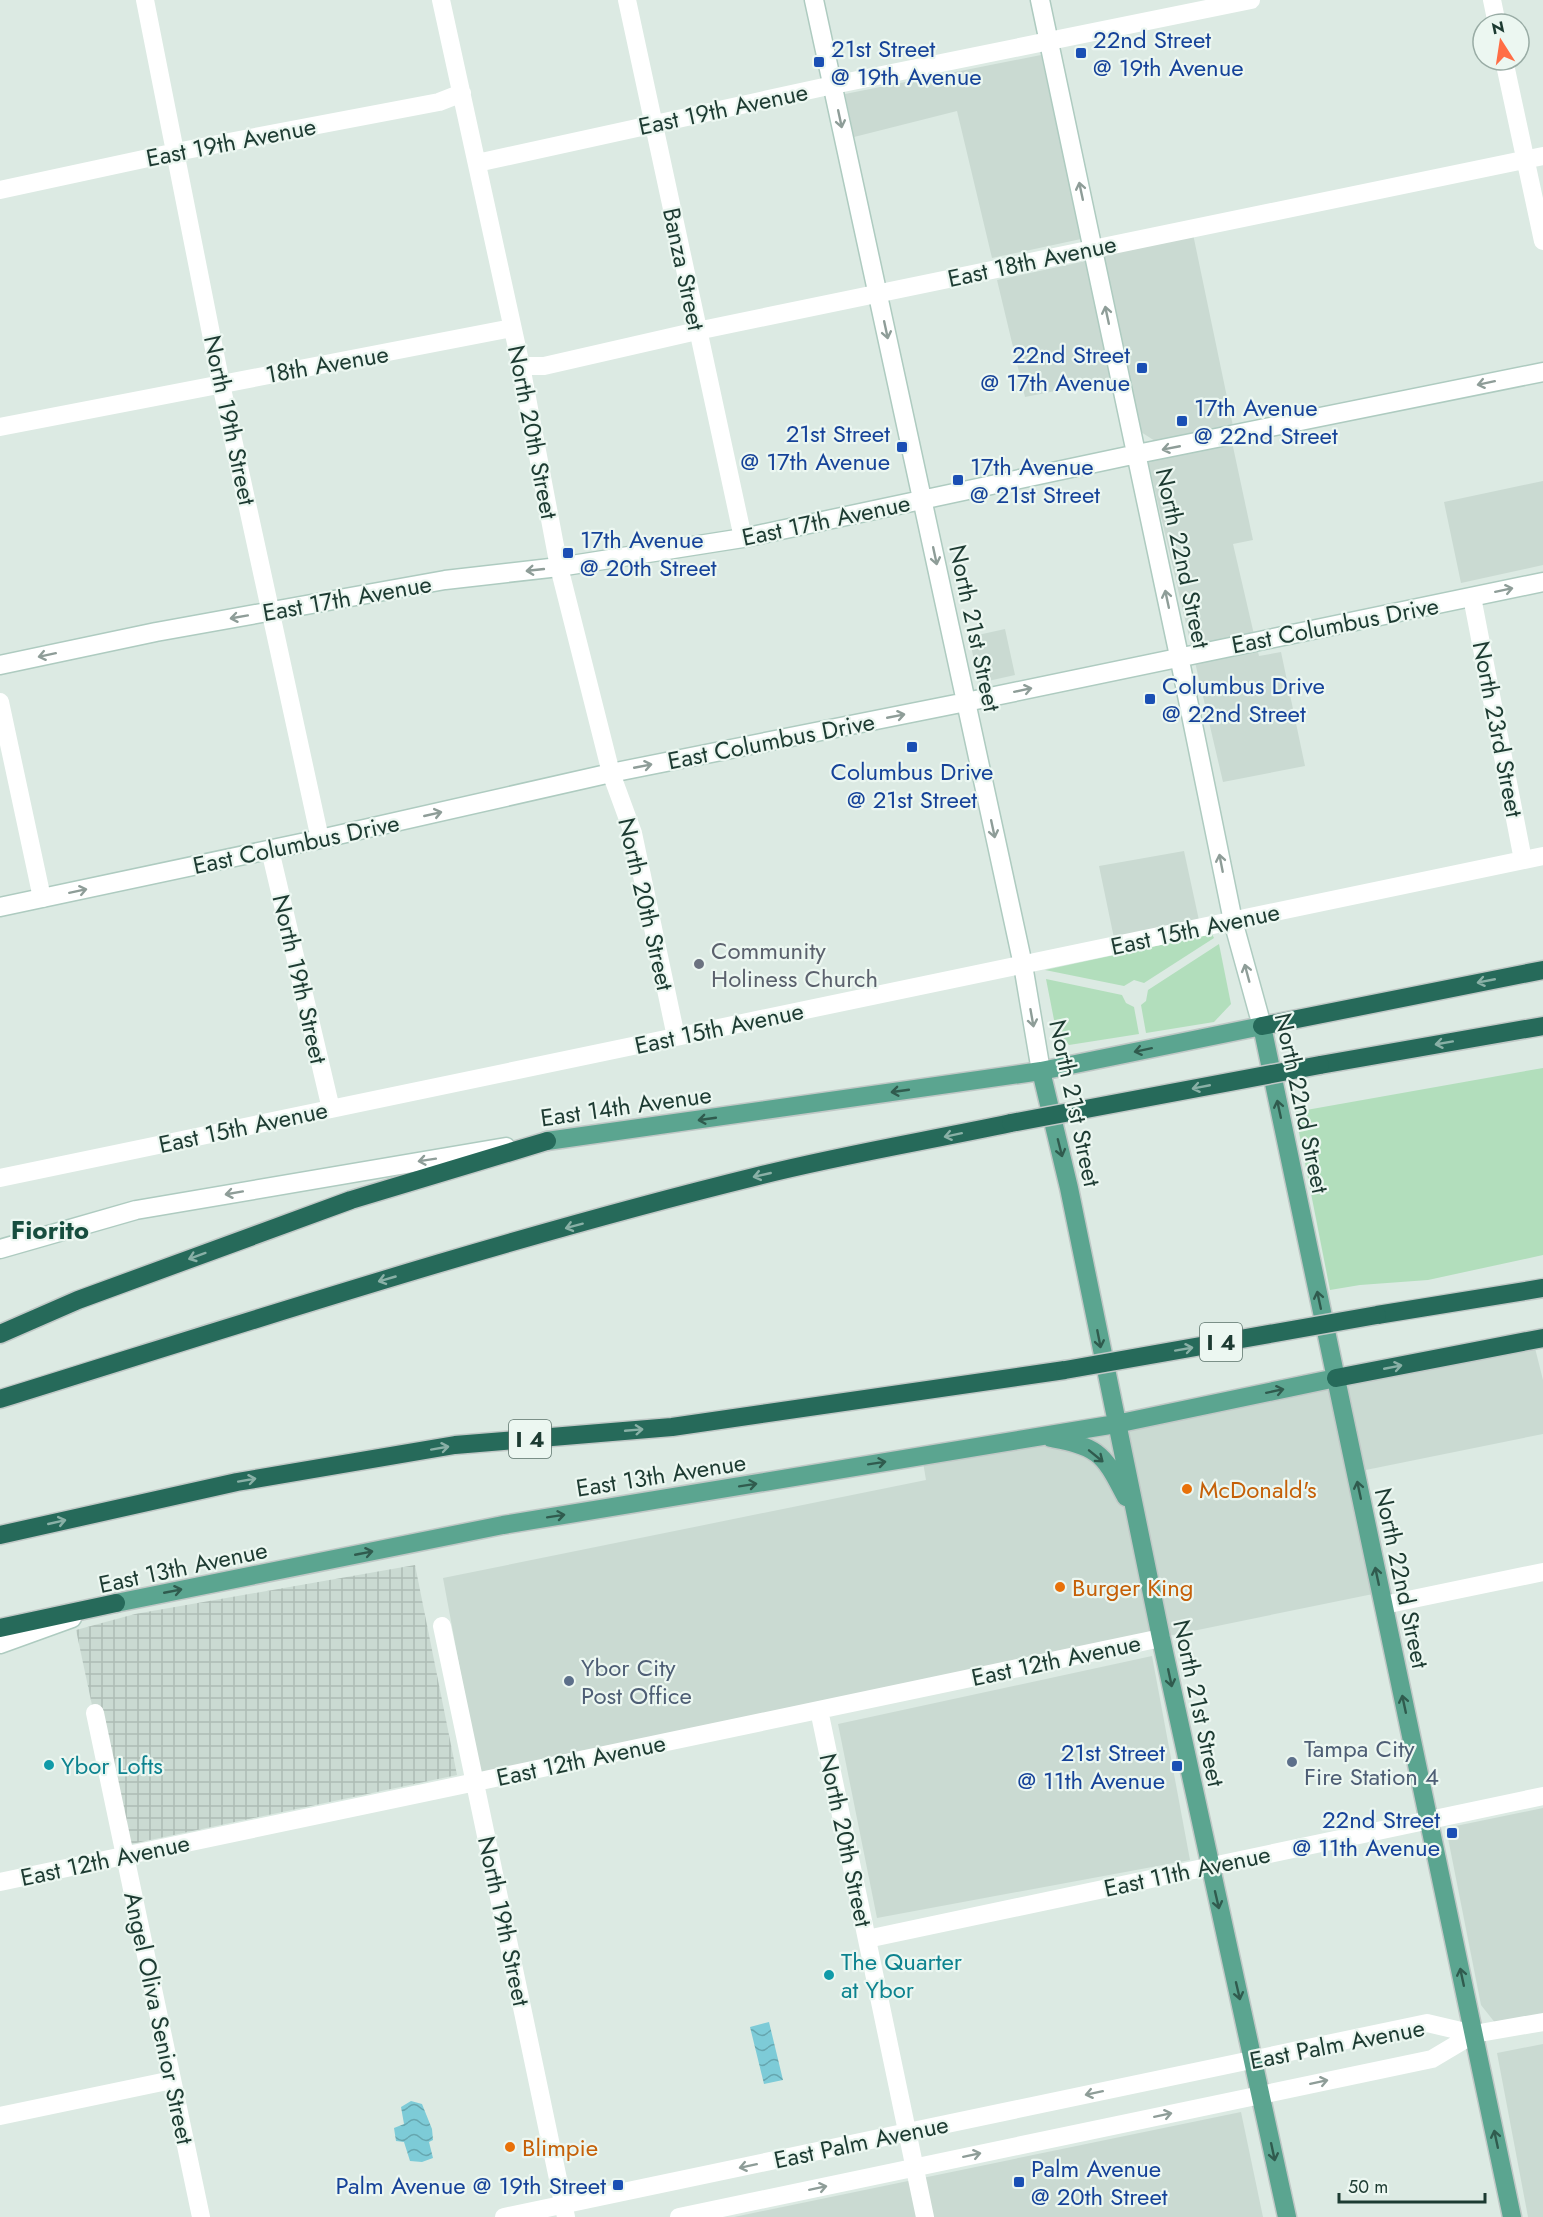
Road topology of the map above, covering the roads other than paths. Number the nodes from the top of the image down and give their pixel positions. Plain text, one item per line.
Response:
1 (145, 0) edge
2 (441, 0) edge
3 (627, 0) edge
4 (814, 0) edge
5 (1040, 0) edge
6 (1251, 0) edge
7 (1048, 42) junction
8 (1508, 72) edge
9 (833, 86) junction
10 (462, 93) junction
11 (653, 124) junction
12 (176, 153) junction
13 (1534, 158) edge
14 (477, 163) junction
15 (0, 190) edge
16 (1543, 241) edge
17 (1093, 248) junction
18 (878, 293) junction
19 (512, 328) junction
20 (697, 331) junction
21 (521, 366) junction
22 (1543, 372) edge
23 (221, 384) junction
24 (0, 427) edge
25 (1137, 454) junction
26 (922, 499) junction
27 (743, 538) junction
28 (559, 567) junction
29 (1543, 582) edge
30 (1472, 597) junction
31 (271, 611) junction
32 (1179, 656) junction
33 (0, 665) edge
34 (0, 702) edge
35 (966, 702) junction
36 (611, 773) junction
37 (320, 839) junction
38 (270, 850) junction
39 (1543, 856) edge
40 (1523, 860) junction
41 (42, 898) junction
42 (0, 907) edge
43 (1233, 921) junction
44 (1023, 965) junction
45 (1543, 970) edge
46 (1262, 1026) junction
47 (1543, 1026) edge
48 (676, 1037) junction
49 (1041, 1071) junction
50 (331, 1108) junction
51 (547, 1141) junction
52 (0, 1178) edge
53 (0, 1249) edge
54 (1543, 1280) edge
55 (1543, 1287) edge
56 (1450, 1302) junction
57 (0, 1334) edge
58 (1543, 1338) edge
59 (1336, 1378) junction
60 (0, 1399) edge
61 (1116, 1424) junction
62 (1043, 1436) junction
63 (1136, 1518) junction
64 (0, 1535) edge
65 (1543, 1572) edge
66 (116, 1603) junction
67 (1384, 1605) junction
68 (442, 1626) dead end
69 (0, 1628) edge
70 (1161, 1638) junction
71 (0, 1644) edge
72 (819, 1710) junction
73 (95, 1713) dead end
74 (475, 1782) junction
75 (1543, 1796) edge
76 (1429, 1820) junction
77 (125, 1856) junction
78 (1210, 1866) junction
79 (0, 1882) edge
80 (867, 1939) junction
81 (1543, 2022) edge
82 (1474, 2034) junction
83 (1254, 2059) junction
84 (172, 2080) junction
85 (1262, 2094) junction
86 (0, 2116) edge
87 (908, 2132) junction
88 (915, 2167) junction
89 (565, 2211) edge
90 (201, 2217) edge
91 (504, 2217) edge
92 (679, 2217) edge
93 (925, 2217) edge
94 (1287, 2217) edge
95 (1512, 2217) edge

1 - 12 street, North 19th Street
2 - 10 street, North 20th Street
3 - 11 street, Banza Street
4 - 9 street, North 21st Street
5 - 7 street, North 22nd Street
6 - 7 street, East 19th Avenue
7 - 9 street, East 19th Avenue
17 -> 7 street, North 22nd Street
8 - 13 street
9 - 11 street, East 19th Avenue
9 -> 18 street, North 21st Street
10 - 12 street, East 19th Avenue
10 - 14 street, North 20th Street
11 - 14 street, East 19th Avenue
11 - 20 street, Banza Street
12 - 15 street, East 19th Avenue
12 - 23 street, North 19th Street
13 - 16 street
13 - 17 street, East 18th Avenue
14 - 19 street, North 20th Street
17 - 18 street, East 18th Avenue
25 -> 17 street, North 22nd Street
18 - 20 street, East 18th Avenue
18 -> 26 street, North 21st Street
19 - 21 street, North 20th Street
19 - 23 street, 18th Avenue
20 - 21 street, East 18th Avenue
20 - 27 street, Banza Street
21 - 28 street, North 20th Street
22 -> 25 street, East 17th Avenue
23 - 24 street, 18th Avenue
23 - 31 street, North 19th Street
25 - 26 street, East 17th Avenue
32 -> 25 street, North 22nd Street
26 - 27 street, East 17th Avenue
26 -> 35 street, North 21st Street
27 - 28 street, East 17th Avenue
28 -> 31 street, East 17th Avenue
28 - 36 street, North 20th Street
30 -> 29 street, East Columbus Drive
30 - 32 street, East Columbus Drive
30 - 40 street, North 23rd Street
31 -> 33 street, East 17th Avenue
31 - 37 street, North 19th Street
35 -> 32 street, East Columbus Drive
43 -> 32 street, North 22nd Street
34 - 41 street
36 -> 35 street, East Columbus Drive
35 -> 44 street, North 21st Street
37 -> 36 street, East Columbus Drive
36 - 48 street, North 20th Street
37 - 38 street, East Columbus Drive
41 -> 38 street, East Columbus Drive
38 - 50 street, North 19th Street
39 - 40 street, East 15th Avenue
40 - 43 street, East 15th Avenue
41 - 42 street, East Columbus Drive
43 - 44 street, East 15th Avenue
46 -> 43 street, North 22nd Street
44 - 48 street, East 15th Avenue
44 -> 49 street, North 21st Street
45 -> 46 highway
46 -> 49 main road, East 14th Avenue
59 -> 46 main road, North 22nd Street
47 -> 60 highway, bridge
48 - 50 street, East 15th Avenue
49 -> 51 main road, East 14th Avenue
49 -> 61 main road, North 21st Street
50 - 52 street, East 15th Avenue
51 -> 53 street, East 14th Avenue
51 -> 57 highway
54 - 56 highway
55 - 56 highway, I 4
64 -> 56 highway, I 4, bridge
59 -> 58 highway
61 -> 59 main road, East 13th Avenue
67 -> 59 main road, North 22nd Street
61 - 62 main road, East 13th Avenue
61 - 63 main road, North 21st Street
62 -> 63 main road
66 -> 62 main road, East 13th Avenue
63 - 70 main road, North 21st Street
65 - 67 street
66 - 69 highway
66 - 71 street, East 13th Avenue
76 -> 67 main road, North 22nd Street
68 - 74 street, North 19th Street
70 - 72 street, East 12th Avenue
70 -> 78 main road, North 21st Street
72 - 74 street, East 12th Avenue
72 - 80 street, North 20th Street
73 - 77 street, Angel Oliva Senior Street
74 - 77 street, East 12th Avenue
74 - 89 street, North 19th Street
75 - 76 street, East 11th Avenue
76 - 78 street, East 11th Avenue
82 -> 76 main road, North 22nd Street
77 - 79 street, East 12th Avenue
77 - 84 street, Angel Oliva Senior Street
78 - 80 street, East 11th Avenue
78 -> 83 main road, North 21st Street
80 - 87 street, North 20th Street
81 - 82 street
82 - 83 street, East Palm Avenue
85 -> 82 street, East Palm Avenue
95 -> 82 main road, North 22nd Street
83 - 85 main road, North 21st Street
83 -> 87 street, East Palm Avenue
84 - 86 street
84 - 90 street, Angel Oliva Senior Street
88 -> 85 street, East Palm Avenue
85 -> 94 main road, North 21st Street
87 - 88 street, North 20th Street
87 -> 89 street, East Palm Avenue
92 -> 88 street, East Palm Avenue
88 - 93 street, North 20th Street
89 - 91 street, East Palm Avenue

